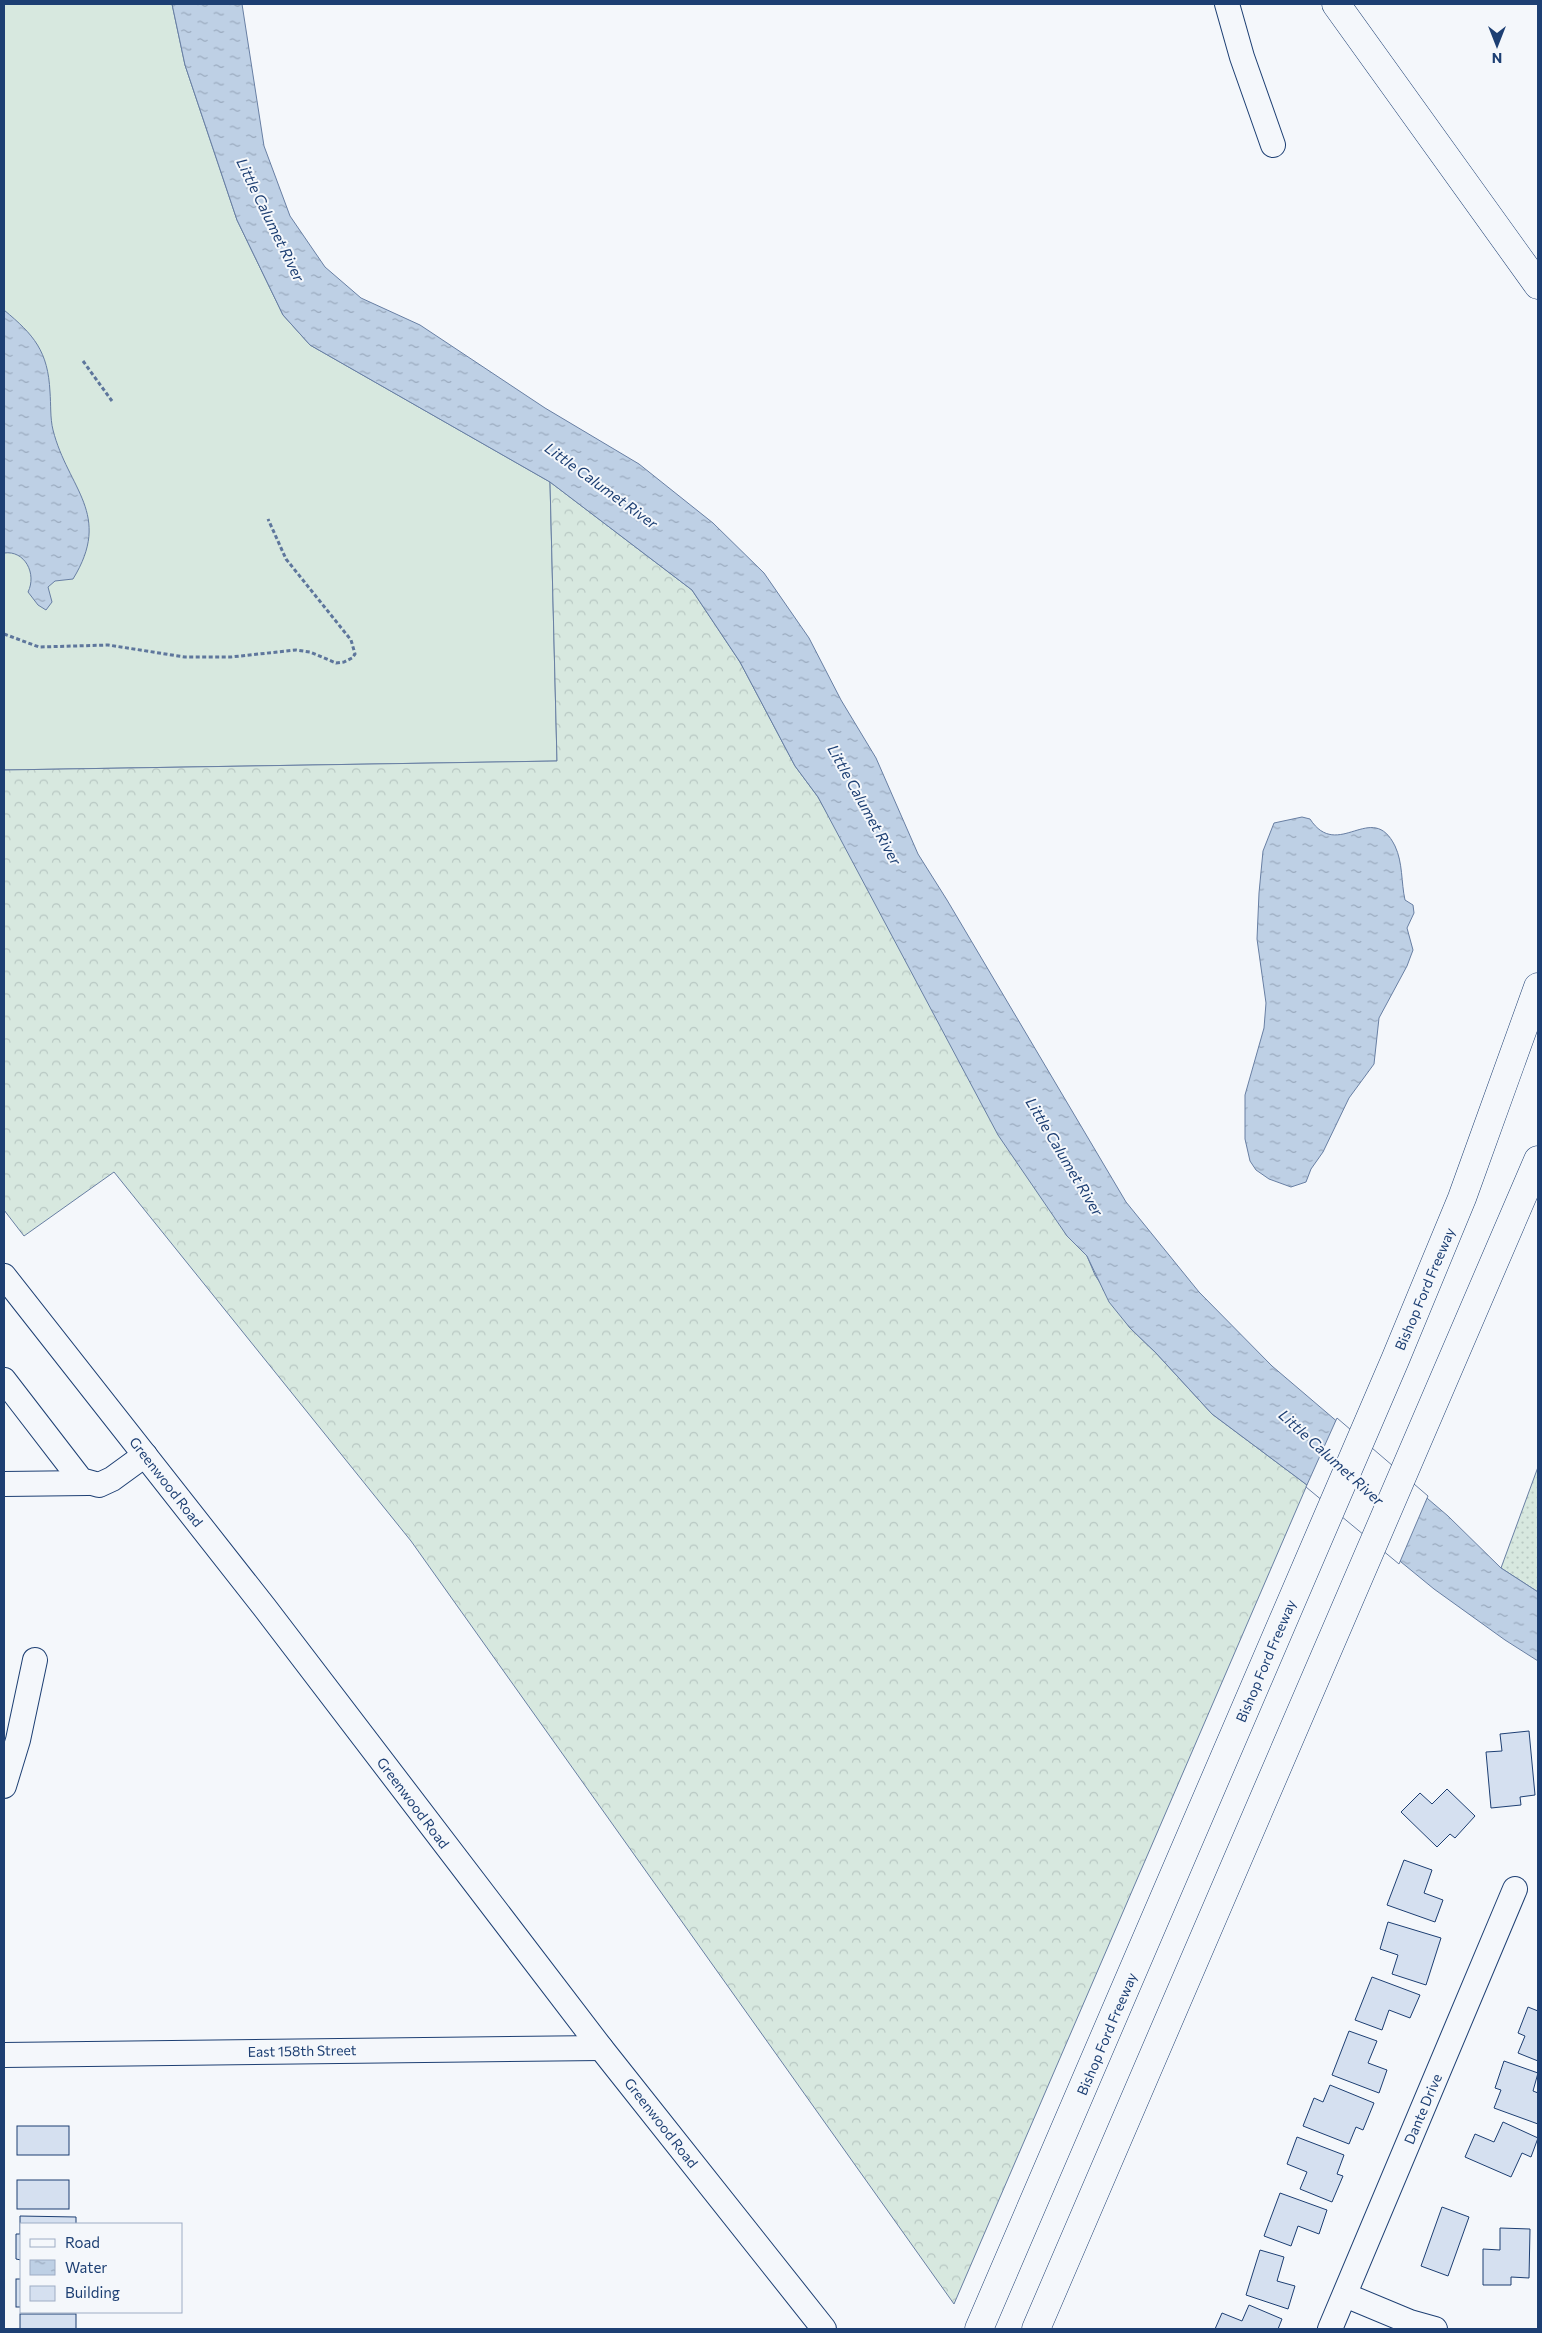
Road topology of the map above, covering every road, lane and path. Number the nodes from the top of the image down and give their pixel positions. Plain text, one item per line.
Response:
1 (1227, 4) edge
2 (1336, 4) edge
3 (1273, 144) dead end
4 (1538, 285) edge
5 (83, 361) dead end
6 (112, 401) dead end
7 (268, 519) dead end
8 (4, 634) edge
9 (1538, 988) edge
10 (1538, 1160) edge
11 (4, 1276) edge
12 (4, 1380) edge
13 (145, 1455) junction
14 (88, 1483) junction
15 (4, 1484) edge
16 (35, 1660) dead end
17 (4, 1786) edge
18 (1515, 1889) dead end
19 (601, 2048) junction
20 (4, 2055) edge
21 (1345, 2295) junction
22 (1038, 2325) edge
23 (824, 2329) edge
24 (979, 2329) edge
25 (1330, 2329) edge
26 (1435, 2329) edge

1 - 3 street
2 - 4 highway
5 - 6 path
7 - 8 path
9 - 24 highway, Bishop Ford Freeway
10 - 22 highway
11 - 13 street, Greenwood Road
12 - 14 street
13 - 14 street
13 - 19 street, Greenwood Road
14 - 15 street
16 - 17 street
18 - 21 street, Dante Drive
19 - 20 street, East 158th Street
19 - 23 street, Greenwood Road
21 - 25 street, Dante Drive
21 - 26 street

